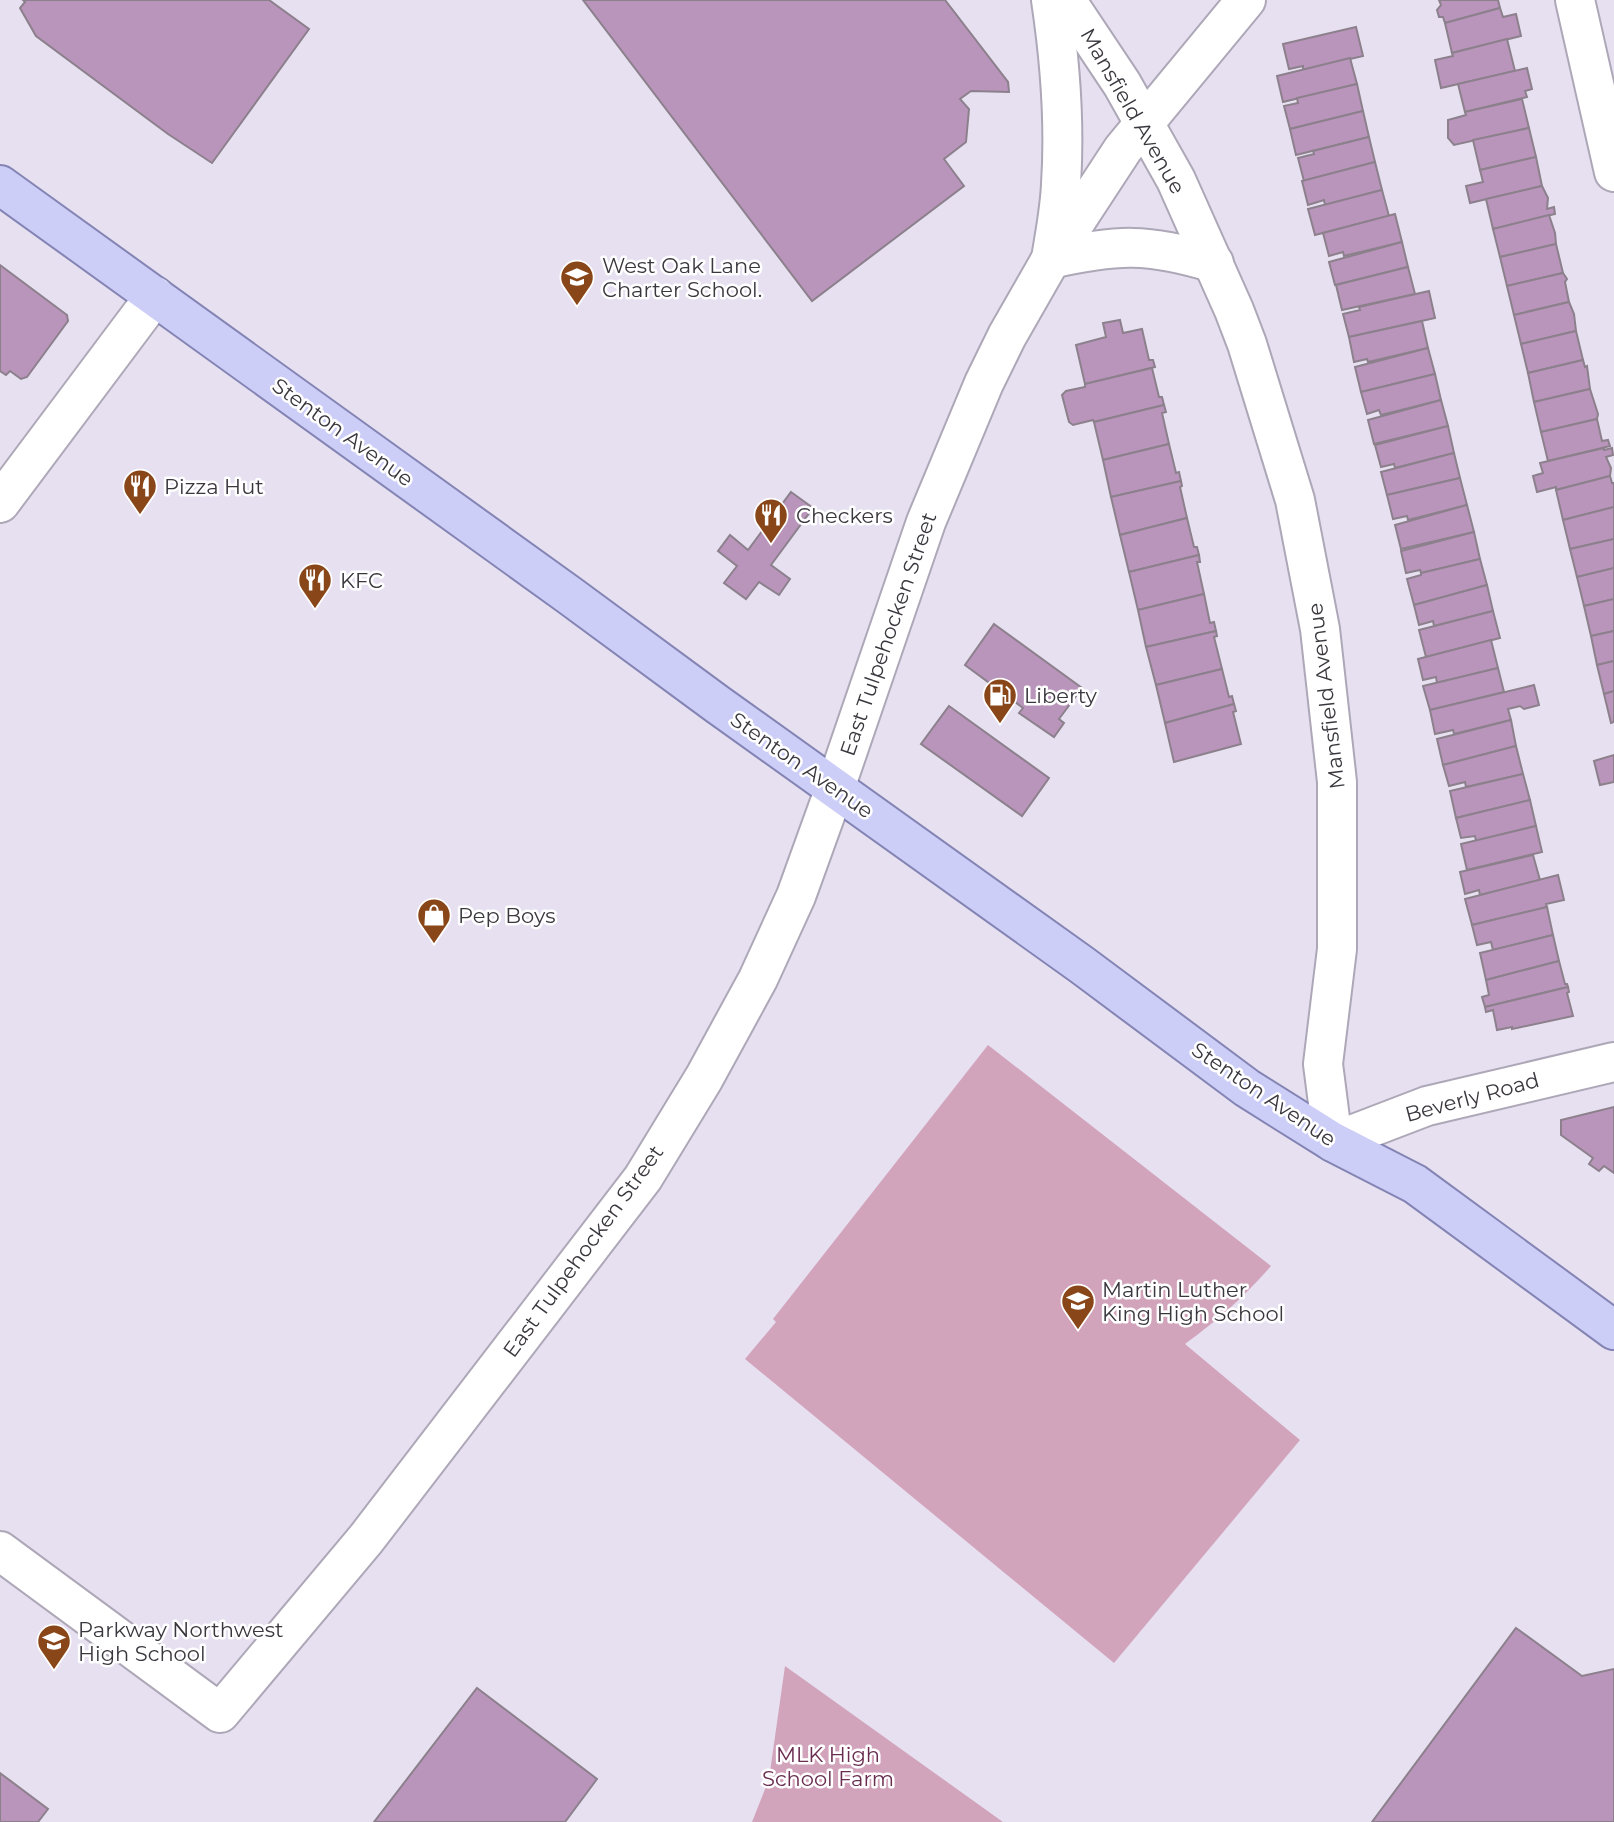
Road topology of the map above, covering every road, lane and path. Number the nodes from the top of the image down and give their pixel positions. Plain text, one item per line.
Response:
1 (1051, 0) edge
2 (1066, 0) edge
3 (1246, 0) edge
4 (1574, 0) edge
5 (1144, 121) junction
6 (1614, 170) edge
7 (0, 184) edge
8 (1051, 259) junction
9 (1214, 263) junction
10 (155, 296) junction
11 (0, 503) edge
12 (835, 788) junction
13 (1614, 1062) edge
14 (1334, 1142) junction
15 (1614, 1330) edge
16 (0, 1550) edge

1 - 8 street, Mansfield Avenue
2 - 5 street, Mansfield Avenue
3 - 5 street, East Tulpehocken Street
4 - 6 street
5 - 8 street, East Tulpehocken Street
5 - 9 street, Mansfield Avenue
7 - 10 main road, Stenton Avenue
8 - 9 street
8 - 12 street, East Tulpehocken Street
9 - 14 street, Mansfield Avenue
10 - 11 street
10 - 12 main road, Stenton Avenue
12 - 14 main road, Stenton Avenue
12 - 16 street, East Tulpehocken Street
13 - 14 street, Beverly Road
14 - 15 main road, Stenton Avenue

